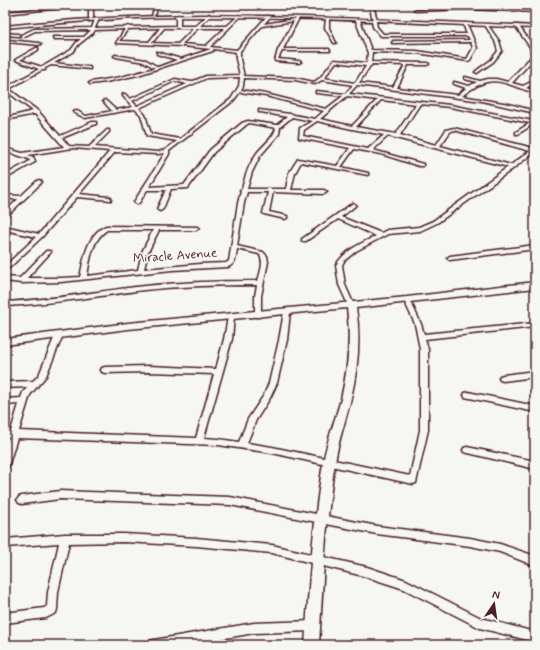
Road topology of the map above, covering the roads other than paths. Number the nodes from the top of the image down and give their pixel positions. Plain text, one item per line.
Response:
1 (86, 5) edge
2 (91, 5) edge
3 (157, 5) edge
4 (190, 5) edge
5 (232, 5) edge
6 (306, 5) edge
7 (372, 5) edge
8 (412, 5) edge
9 (28, 6) edge
10 (5, 9) edge
11 (416, 10) dead end
12 (535, 11) edge
13 (5, 13) edge
14 (153, 15) junction
15 (218, 15) junction
16 (178, 16) junction
17 (209, 16) junction
18 (239, 16) junction
19 (268, 17) junction
20 (91, 18) junction
21 (98, 18) junction
22 (296, 19) junction
23 (327, 19) junction
24 (358, 20) junction
25 (374, 20) junction
26 (465, 24) junction
27 (262, 25) junction
28 (487, 25) junction
29 (5, 26) edge
30 (517, 26) junction
31 (535, 26) edge
32 (163, 27) junction
33 (178, 27) junction
34 (195, 27) junction
35 (228, 27) junction
36 (128, 28) junction
37 (94, 29) junction
38 (59, 30) junction
39 (5, 34) edge
40 (469, 35) junction
41 (86, 38) junction
42 (6, 41) edge
43 (472, 41) junction
44 (335, 42) dead end
45 (393, 42) dead end
46 (150, 43) junction
47 (39, 44) dead end
48 (179, 45) junction
49 (533, 47) edge
50 (207, 48) junction
51 (37, 49) dead end
52 (215, 49) junction
53 (280, 50) junction
54 (328, 50) dead end
55 (238, 51) junction
56 (369, 51) junction
57 (158, 53) dead end
58 (116, 56) dead end
59 (180, 60) junction
60 (299, 62) dead end
61 (52, 64) junction
62 (370, 64) junction
63 (407, 64) junction
64 (427, 64) dead end
65 (156, 67) junction
66 (44, 68) junction
67 (89, 68) dead end
68 (477, 72) dead end
69 (243, 76) junction
70 (321, 78) junction
71 (466, 78) dead end
72 (535, 81) edge
73 (480, 82) junction
74 (91, 83) dead end
75 (455, 83) dead end
76 (509, 83) junction
77 (192, 84) junction
78 (357, 84) junction
79 (395, 88) junction
80 (469, 88) junction
81 (523, 88) junction
82 (239, 91) junction
83 (317, 92) dead end
84 (535, 92) edge
85 (124, 95) dead end
86 (344, 95) junction
87 (460, 95) junction
88 (380, 99) junction
89 (105, 101) dead end
90 (130, 101) junction
91 (419, 102) junction
92 (137, 107) junction
93 (115, 111) junction
94 (262, 111) dead end
95 (327, 111) junction
96 (36, 112) junction
97 (75, 112) dead end
98 (535, 112) edge
99 (292, 115) junction
100 (5, 119) edge
101 (316, 120) junction
102 (534, 122) edge
103 (94, 123) dead end
104 (278, 127) junction
105 (352, 128) junction
106 (107, 131) dead end
107 (518, 133) dead end
108 (386, 134) junction
109 (397, 136) junction
110 (59, 138) junction
111 (179, 140) junction
112 (437, 146) junction
113 (68, 148) junction
114 (90, 148) junction
115 (352, 148) junction
116 (5, 149) edge
117 (534, 149) edge
118 (114, 150) junction
119 (167, 151) junction
120 (370, 151) junction
121 (21, 155) junction
122 (421, 165) dead end
123 (512, 167) junction
124 (338, 168) junction
125 (366, 174) dead end
126 (5, 177) edge
127 (39, 182) dead end
128 (169, 188) junction
129 (144, 189) junction
130 (243, 190) junction
131 (271, 191) junction
132 (288, 191) junction
133 (324, 192) dead end
134 (76, 195) junction
135 (5, 197) edge
136 (22, 198) junction
137 (109, 200) dead end
138 (137, 202) dead end
139 (353, 205) dead end
140 (160, 209) dead end
141 (5, 215) edge
142 (285, 217) dead end
143 (337, 217) junction
144 (5, 228) edge
145 (157, 228) junction
146 (196, 228) dead end
147 (380, 235) junction
148 (40, 236) junction
149 (304, 240) dead end
150 (234, 247) junction
151 (535, 247) edge
152 (48, 252) dead end
153 (450, 258) dead end
154 (6, 268) edge
155 (141, 270) junction
156 (83, 278) junction
157 (5, 279) edge
158 (21, 281) junction
159 (261, 283) junction
160 (535, 285) edge
161 (407, 300) junction
162 (5, 304) edge
163 (351, 305) junction
164 (287, 312) junction
165 (258, 314) junction
166 (231, 317) junction
167 (535, 325) edge
168 (60, 336) junction
169 (422, 337) junction
170 (5, 342) edge
171 (105, 370) dead end
172 (219, 372) junction
173 (535, 374) edge
174 (502, 378) dead end
175 (35, 384) junction
176 (5, 385) edge
177 (468, 395) dead end
178 (24, 401) junction
179 (5, 402) edge
180 (535, 409) edge
181 (9, 434) edge
182 (199, 441) junction
183 (241, 446) junction
184 (467, 450) dead end
185 (330, 461) junction
186 (5, 464) edge
187 (535, 465) edge
188 (22, 500) dead end
189 (322, 519) junction
190 (65, 538) junction
191 (5, 542) edge
192 (318, 560) junction
193 (535, 561) edge
194 (5, 618) edge
195 (313, 626) junction
196 (535, 637) edge
197 (154, 645) edge
198 (312, 645) edge

1 - 13 street
2 - 20 street
3 - 4 street
3 - 14 street
5 - 6 street
7 - 8 street
7 - 25 street
9 - 10 street
11 - 12 street
14 - 15 street
14 - 20 street
15 - 17 street
15 - 18 street
15 - 25 street
16 - 17 street
16 - 21 street
16 - 33 street
17 - 34 street
18 - 19 street
18 - 35 street
19 - 22 street
19 - 27 street
20 - 29 street
21 - 29 street
21 - 37 street
22 - 23 street
22 - 27 street
22 - 53 street
23 - 24 street
23 - 44 street
24 - 25 street
24 - 56 street
25 - 26 street
25 - 31 street
25 - 40 street
26 - 28 street
26 - 40 street
27 - 55 street
28 - 30 street
28 - 68 street
30 - 31 street
30 - 49 street
32 - 33 street
32 - 36 street
32 - 46 street
33 - 34 street
34 - 35 street
34 - 48 street
35 - 50 street
36 - 37 street
36 - 46 street
37 - 38 street
37 - 41 street
38 - 39 street
38 - 41 street
40 - 43 street
41 - 61 street
42 - 47 street
43 - 45 street
43 - 56 street
46 - 48 street
48 - 50 street
49 - 76 street
50 - 52 street
51 - 66 street
52 - 55 street
52 - 59 street
53 - 54 street
53 - 60 street
55 - 69 street
56 - 62 street
57 - 59 street
58 - 65 street
59 - 65 street
61 - 66 street
61 - 67 street
62 - 63 street
62 - 70 street
62 - 78 street
63 - 64 street
63 - 79 street
65 - 74 street
66 - 96 street
69 - 70 street
69 - 77 street
69 - 82 street
70 - 78 street
71 - 73 street
72 - 81 street
73 - 76 street
73 - 80 street
75 - 80 street
76 - 81 street
77 - 90 street
77 - 92 street
78 - 79 street
78 - 86 street
79 - 87 street
80 - 87 street
81 - 84 street
82 - 95 street
82 - 111 street
83 - 86 street
85 - 90 street
86 - 88 street
86 - 95 street
87 - 98 street
88 - 91 street
88 - 105 street
89 - 93 street
90 - 92 street
91 - 102 street
91 - 109 street
92 - 93 street
92 - 111 street
93 - 97 street
94 - 99 street
95 - 101 street
96 - 100 street
96 - 110 street
99 - 101 street
99 - 104 street, Miracle Avenue
101 - 105 street
101 - 115 street
102 - 107 street
103 - 110 street
104 - 128 street
104 - 130 street, Miracle Avenue
105 - 108 street
106 - 114 street
108 - 109 street
108 - 120 street
109 - 112 street
110 - 113 street
111 - 119 street
112 - 117 street
112 - 123 street
113 - 114 street
113 - 121 street
114 - 118 street
115 - 120 street
115 - 124 street
116 - 121 street
117 - 123 street
118 - 119 street
118 - 134 street
119 - 129 street
120 - 122 street
121 - 126 street
123 - 147 street
124 - 125 street
124 - 132 street
127 - 136 street
128 - 129 street
128 - 140 street
129 - 138 street
130 - 131 street
130 - 150 street, Miracle Avenue
131 - 132 street
131 - 142 street
132 - 133 street
134 - 137 street
134 - 148 street
135 - 136 street
136 - 141 street
139 - 143 street
143 - 147 street
143 - 149 street
144 - 148 street
145 - 146 street
145 - 155 street
145 - 156 street
147 - 163 street
148 - 154 street
150 - 155 street, Miracle Avenue
150 - 159 street
151 - 153 street
152 - 158 street
155 - 156 street, Miracle Avenue
156 - 158 street, Miracle Avenue
157 - 158 street, Miracle Avenue
159 - 162 street
159 - 165 street
160 - 161 street
161 - 163 street
161 - 169 street
163 - 164 street
163 - 185 street
164 - 165 street
164 - 183 street
165 - 166 street
166 - 168 street
166 - 172 street
167 - 169 street
168 - 170 street
168 - 175 street
169 - 185 street
171 - 172 street
172 - 182 street
173 - 174 street
175 - 176 street
175 - 178 street
177 - 180 street
178 - 179 street
178 - 181 street
181 - 182 street
181 - 186 street
182 - 183 street
183 - 185 street
184 - 187 street
185 - 189 street
188 - 189 street
189 - 192 street
189 - 193 street
190 - 191 street
190 - 192 street
190 - 194 street
192 - 195 street
192 - 196 street
195 - 197 street
195 - 198 street

